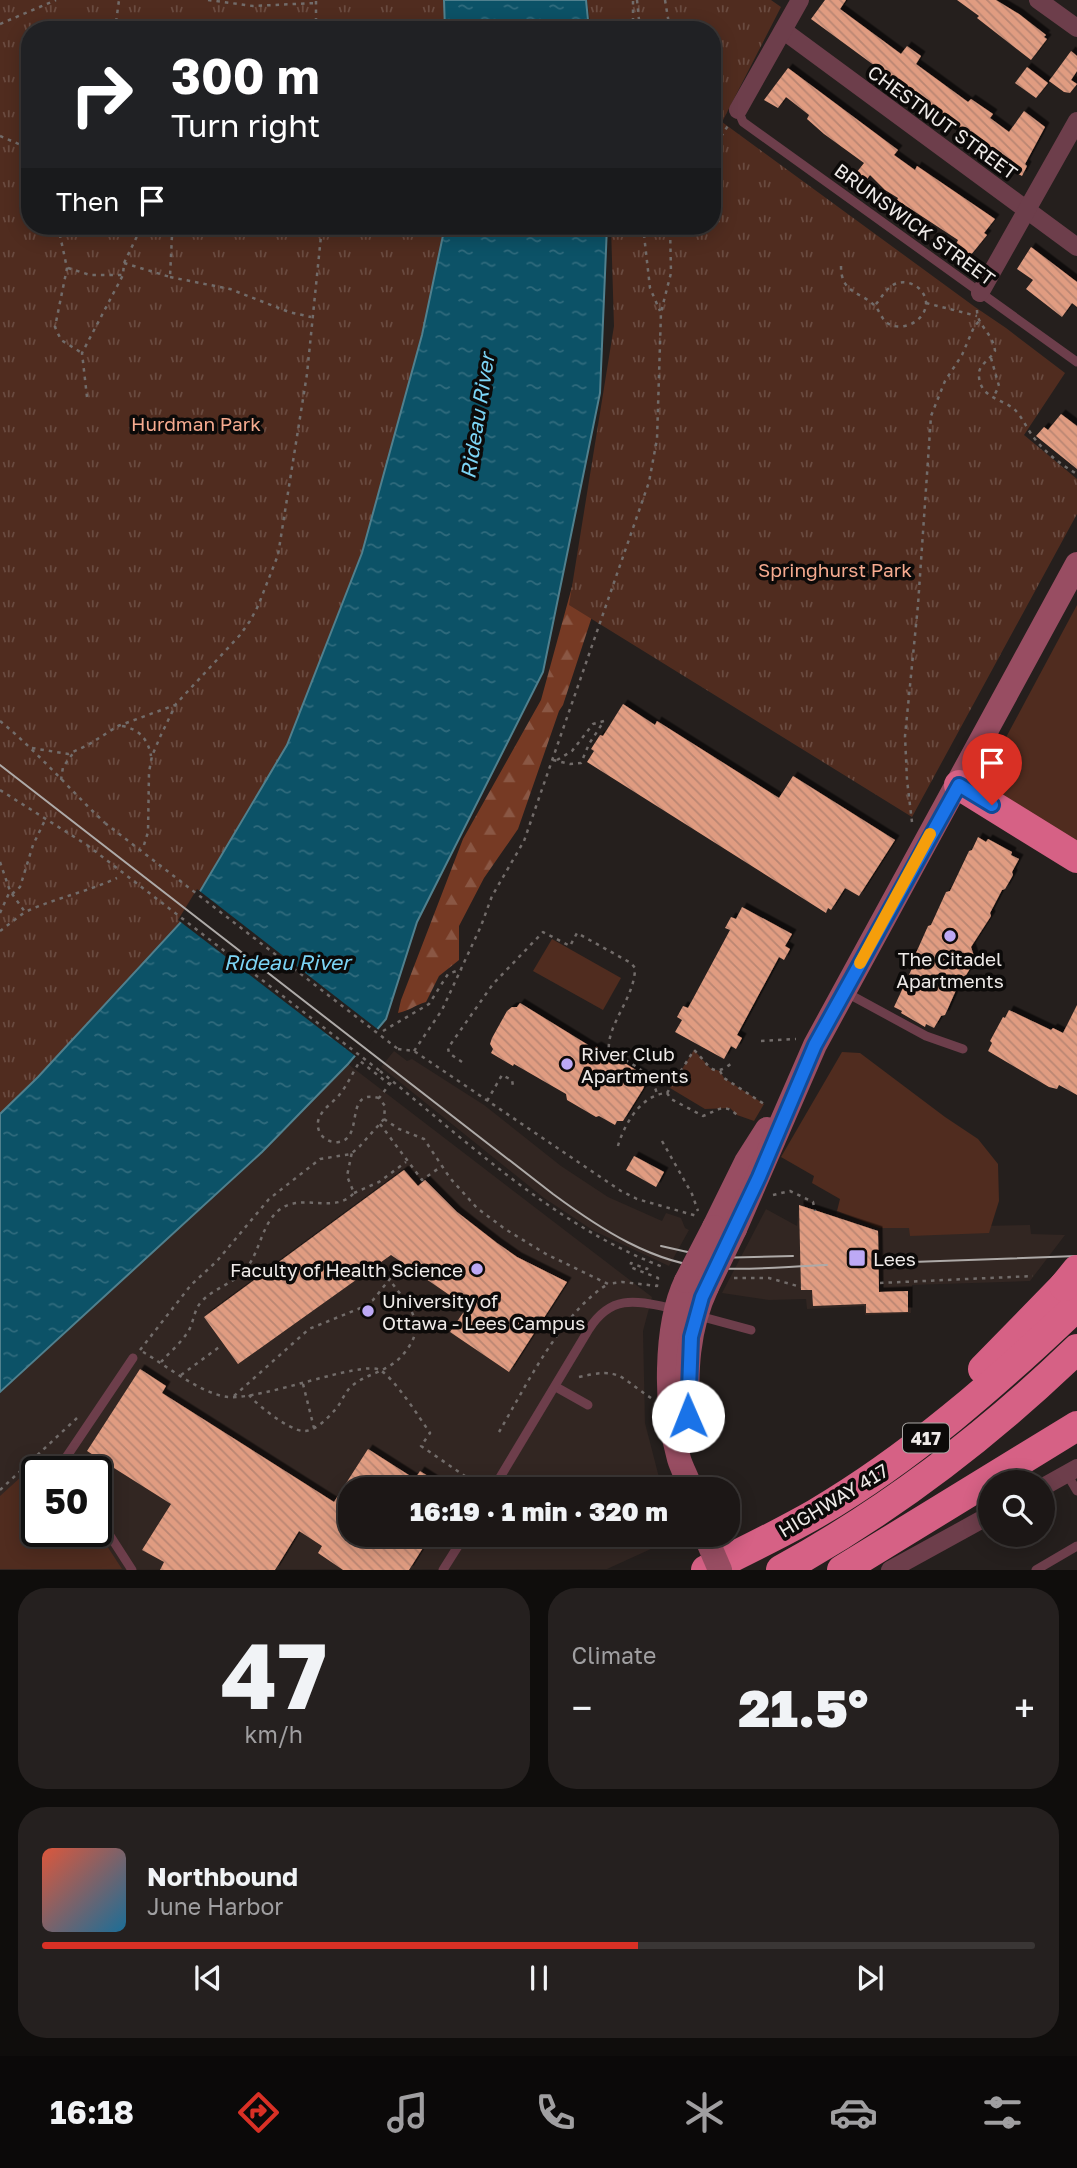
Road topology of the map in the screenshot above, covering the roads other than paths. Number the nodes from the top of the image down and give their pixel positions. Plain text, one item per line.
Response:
1 (800, 0) edge
2 (1038, 0) edge
3 (1077, 28) edge
4 (784, 31) junction
5 (738, 110) joint
6 (1077, 121) edge
7 (1028, 210) junction
8 (1077, 247) edge
9 (979, 293) junction
10 (1077, 362) edge
11 (1077, 564) edge
12 (959, 785) junction
13 (1077, 859) edge
14 (845, 992) junction
15 (963, 1049) dead end
16 (806, 1066) junction
17 (717, 1224) junction
18 (1073, 1288) edge
19 (686, 1312) junction
20 (751, 1330) dead end
21 (1077, 1349) edge
22 (133, 1357) road end
23 (556, 1387) junction
24 (587, 1405) dead end
25 (1077, 1426) edge
26 (67, 1456) edge
27 (1072, 1471) edge
28 (501, 1477) edge
29 (687, 1477) edge
30 (691, 1477) edge
31 (1055, 1480) edge
32 (1077, 1490) edge
33 (978, 1522) edge
34 (112, 1539) edge
35 (1077, 1546) edge
36 (457, 1547) edge
37 (710, 1547) edge
38 (132, 1570) edge
39 (443, 1570) edge
40 (706, 1570) edge
41 (720, 1570) edge
42 (782, 1570) edge
43 (842, 1570) edge
44 (890, 1570) edge
45 (1036, 1570) edge

1 - 4 street
2 - 3 street
4 - 5 street
4 - 7 street, CHESTNUT STREET
5 - 9 lane, BRUNSWICK STREET
6 - 7 street
7 - 8 street, CHESTNUT STREET
7 - 9 street
9 - 10 lane, BRUNSWICK STREET
11 - 12 main road
12 - 13 highway
12 - 14 main road
14 - 15 lane
14 - 16 main road
16 - 17 main road
16 - 17 main road
17 - 19 main road, bridge
18 - 40 highway, HIGHWAY 417
19 - 20 lane
19 - 23 lane
19 - 29 main road
19 - 30 main road
21 - 42 highway, HIGHWAY 417 / 417
22 - 26 lane
23 - 24 lane
23 - 28 lane
25 - 43 highway
27 - 31 street
27 - 32 lane
33 - 44 street
34 - 38 lane
35 - 45 lane
36 - 39 lane
37 - 41 main road, bridge

